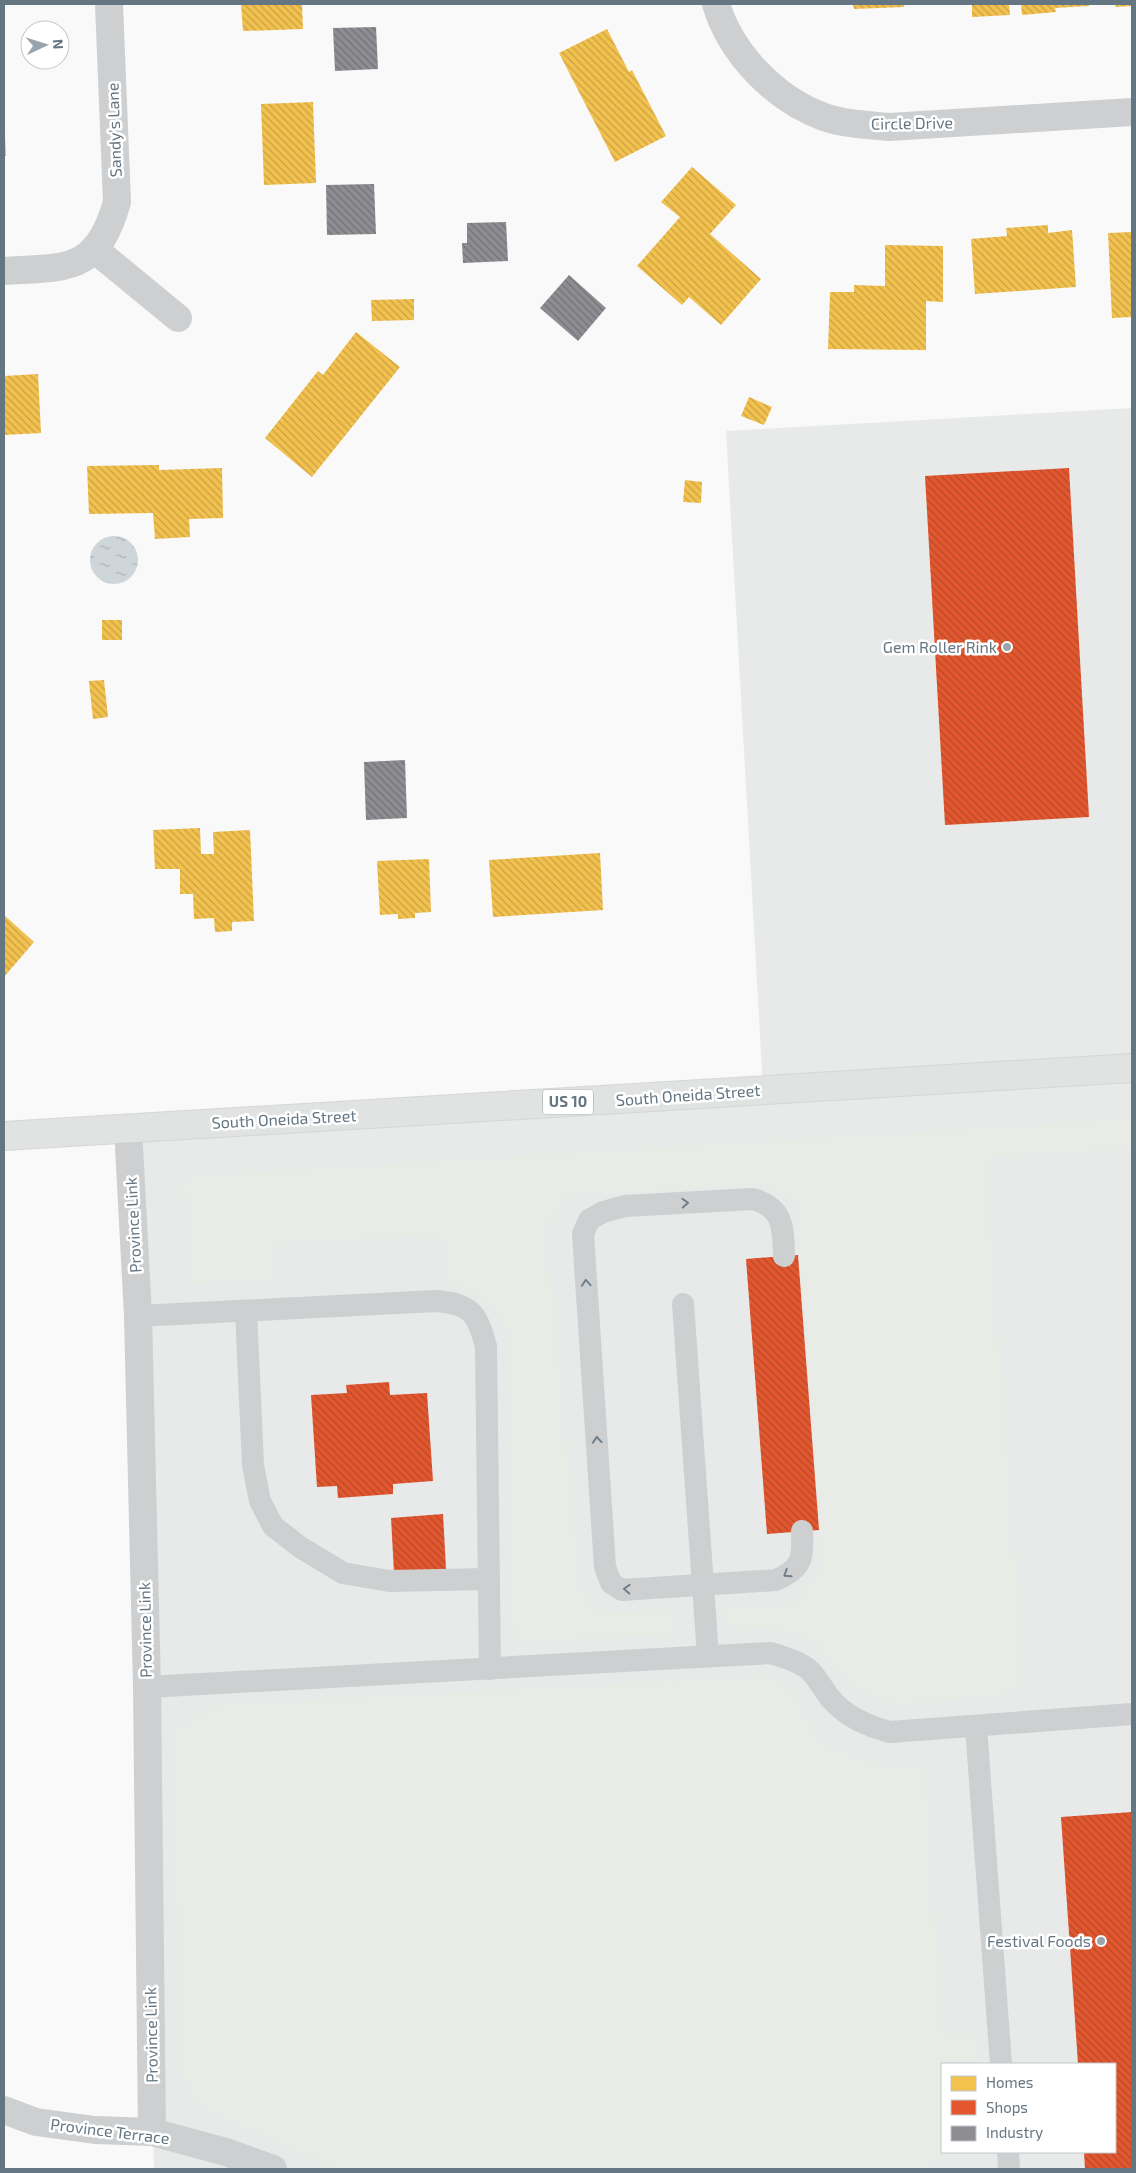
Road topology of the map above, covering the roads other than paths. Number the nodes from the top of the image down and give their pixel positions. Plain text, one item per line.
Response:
1 (109, 4) edge
2 (716, 4) edge
3 (1132, 112) edge
4 (94, 250) junction
5 (4, 271) edge
6 (178, 318) dead end
7 (1132, 1068) edge
8 (128, 1128) junction
9 (4, 1136) edge
10 (784, 1256) dead end
11 (683, 1304) dead end
12 (246, 1311) junction
13 (138, 1316) junction
14 (802, 1531) dead end
15 (488, 1580) junction
16 (703, 1585) junction
17 (708, 1656) junction
18 (490, 1669) junction
19 (147, 1688) junction
20 (1132, 1714) edge
21 (976, 1727) junction
22 (1001, 2063) edge
23 (4, 2110) edge
24 (152, 2132) junction
25 (1008, 2153) edge
26 (273, 2169) edge
27 (1010, 2169) edge

1 - 4 street, Sandy's Lane
2 - 3 street, Circle Drive
4 - 5 street
4 - 6 street
7 - 8 highway, South Oneida Street / US 10
8 - 9 highway, South Oneida Street / US 10
8 - 13 street, Province Link
16 -> 10 lane
11 - 16 lane
12 - 13 lane
12 - 15 lane
12 - 15 lane
13 - 19 street, Province Link
14 -> 16 lane
15 - 18 lane
16 - 17 lane
17 - 18 lane
17 - 21 lane
18 - 19 lane
19 - 24 street, Province Link
20 - 21 lane
21 - 22 lane
23 - 24 street, Province Terrace
24 - 26 street, Province Terrace
25 - 27 lane

